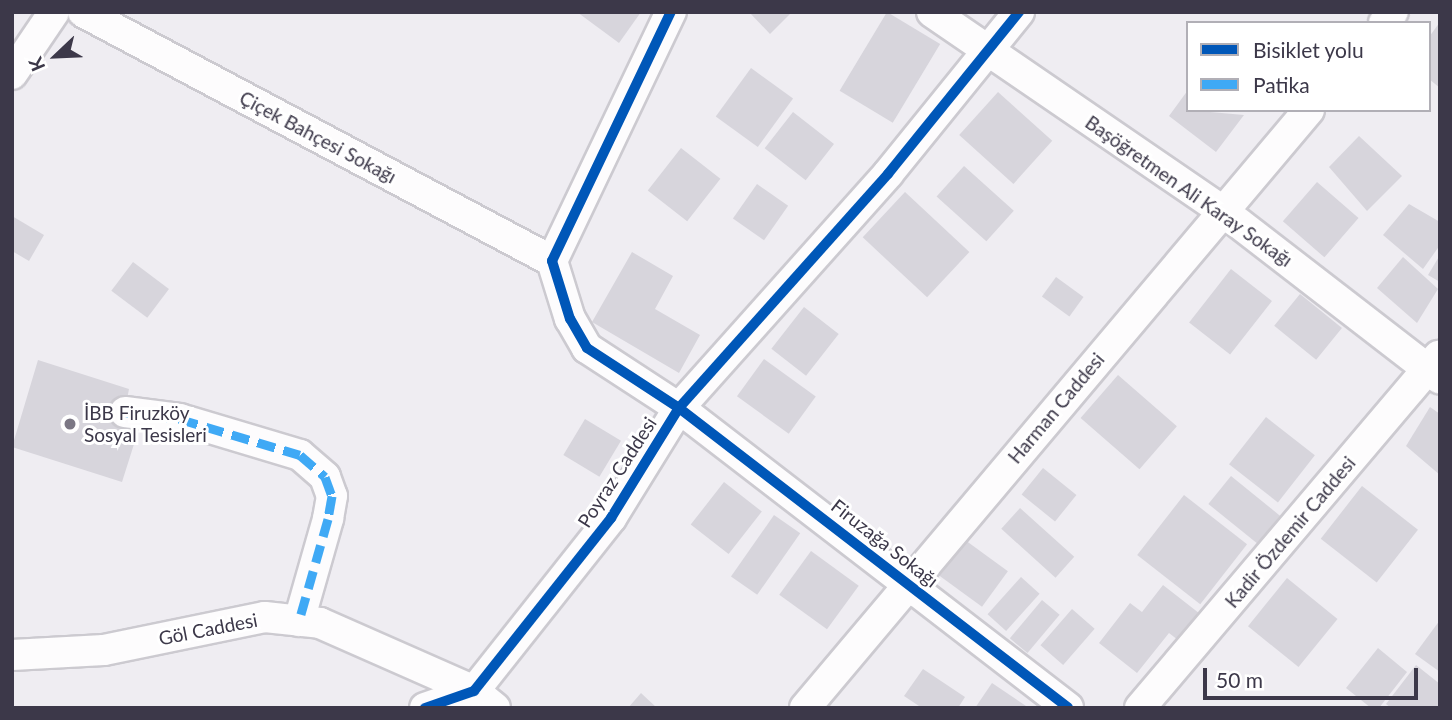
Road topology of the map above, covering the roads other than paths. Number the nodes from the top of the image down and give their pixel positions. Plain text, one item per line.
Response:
1 (54, 12) edge
2 (83, 12) edge
3 (671, 12) edge
4 (932, 12) edge
5 (1020, 12) edge
6 (987, 50) junction
7 (12, 74) edge
8 (1308, 112) edge
9 (1223, 211) junction
10 (552, 261) junction
11 (1436, 368) edge
12 (679, 408) junction
13 (125, 412) dead end
14 (908, 583) junction
15 (299, 621) junction
16 (12, 655) edge
17 (485, 700) edge
18 (425, 708) edge
19 (805, 708) edge
20 (1068, 708) edge
21 (1140, 708) edge

1 - 7 street
2 - 10 street, Çiçek Bahçesi Sokağı
3 - 10 street
4 - 6 street, Başöğretmen Ali Karay Sokağı
5 - 6 street
6 - 9 street, Başöğretmen Ali Karay Sokağı
6 - 12 street
8 - 9 street, Harman Caddesi
9 - 11 street, Başöğretmen Ali Karay Sokağı
9 - 14 street, Harman Caddesi
10 - 12 street, Poyraz Caddesi
11 - 21 street, Kadir Özdemir Caddesi
12 - 14 street, Firuzağa Sokağı
12 - 17 street, Poyraz Caddesi
13 - 15 street
14 - 19 street, Harman Caddesi
14 - 20 street, Firuzağa Sokağı
15 - 16 street, Göl Caddesi
15 - 17 street, Göl Caddesi
17 - 18 street

